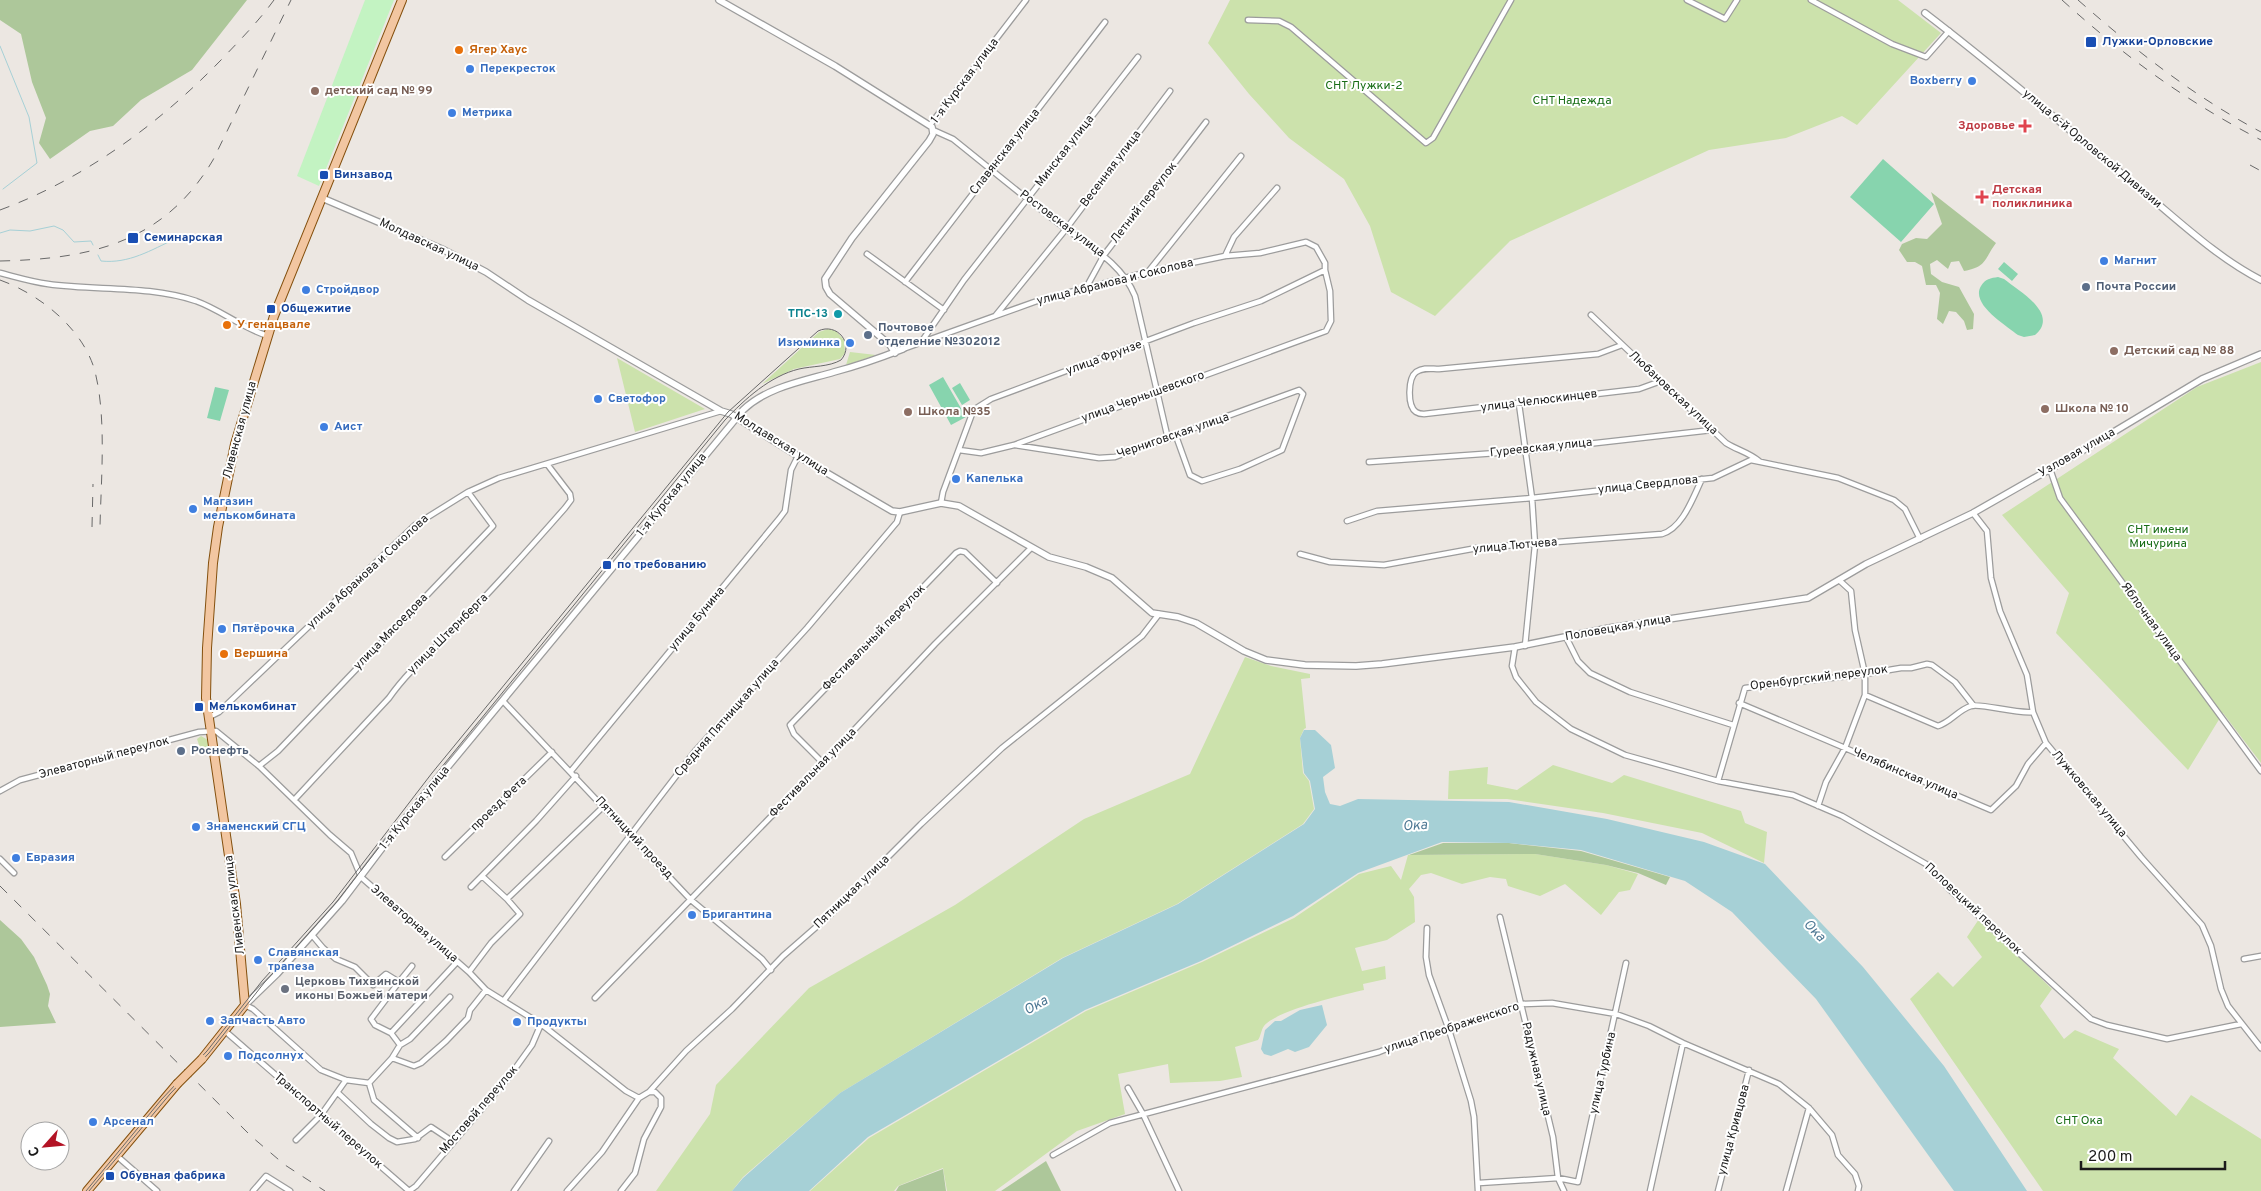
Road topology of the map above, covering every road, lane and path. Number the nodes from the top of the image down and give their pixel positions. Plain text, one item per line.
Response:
1 (402, 0) edge
2 (719, 0) edge
3 (1026, 0) edge
4 (1511, 0) edge
5 (1687, 0) edge
6 (1737, 0) edge
7 (1811, 0) edge
8 (1925, 13) dead end
9 (1248, 20) dead end
10 (1105, 22) dead end
11 (1949, 31) junction
12 (1138, 57) dead end
13 (1170, 91) dead end
14 (1206, 122) dead end
15 (932, 127) junction
16 (1241, 156) dead end
17 (991, 170) junction
18 (1277, 188) dead end
19 (322, 198) junction
20 (1028, 199) junction
21 (1066, 229) junction
22 (867, 254) dead end
23 (1104, 255) junction
24 (1225, 256) junction
25 (1324, 270) junction
26 (1148, 272) junction
27 (0, 273) edge
28 (1125, 279) junction
29 (2261, 280) edge
30 (905, 282) junction
31 (1086, 288) junction
32 (944, 310) junction
33 (1591, 315) dead end
34 (995, 316) junction
35 (268, 336) junction
36 (921, 342) junction
37 (1145, 343) junction
38 (1622, 345) junction
39 (903, 350) joint
40 (895, 352) junction
41 (2261, 354) edge
42 (1661, 381) junction
43 (1157, 392) junction
44 (1519, 404) junction
45 (721, 411) junction
46 (735, 417) junction
47 (1712, 430) junction
48 (1176, 436) junction
49 (1168, 439) junction
50 (1014, 445) junction
51 (959, 450) junction
52 (1525, 451) junction
53 (798, 456) junction
54 (1369, 462) dead end
55 (1760, 462) junction
56 (547, 464) junction
57 (2050, 469) junction
58 (1702, 479) junction
59 (468, 492) junction
60 (1532, 498) junction
61 (942, 503) junction
62 (900, 512) junction
63 (1973, 513) junction
64 (1347, 520) dead end
65 (1920, 539) junction
66 (1535, 545) junction
67 (1031, 548) junction
68 (1300, 554) dead end
69 (1839, 580) junction
70 (997, 583) junction
71 (1159, 614) junction
72 (1566, 638) junction
73 (1525, 646) junction
74 (1515, 648) junction
75 (1865, 674) junction
76 (1865, 695) junction
77 (503, 701) junction
78 (1739, 703) junction
79 (1973, 706) junction
80 (2033, 712) junction
81 (209, 717) junction
82 (1733, 725) junction
83 (211, 730) junction
84 (2046, 743) junction
85 (1845, 748) junction
86 (552, 752) junction
87 (823, 763) junction
88 (259, 766) junction
89 (571, 771) junction
90 (2261, 771) edge
91 (576, 776) junction
92 (1718, 780) junction
93 (0, 791) edge
94 (295, 799) junction
95 (604, 806) junction
96 (1818, 806) junction
97 (630, 837) junction
98 (445, 857) dead end
99 (0, 859) edge
100 (14, 873) dead end
101 (482, 876) junction
102 (361, 878) junction
103 (471, 888) dead end
104 (507, 899) junction
105 (691, 900) junction
106 (1500, 917) dead end
107 (1427, 928) dead end
108 (312, 935) junction
109 (2261, 956) edge
110 (2244, 959) dead end
111 (457, 962) junction
112 (1626, 963) dead end
113 (412, 966) dead end
114 (771, 970) junction
115 (469, 972) junction
116 (399, 982) junction
117 (486, 990) junction
118 (450, 997) dead end
119 (595, 998) dead end
120 (504, 1000) junction
121 (1521, 1004) junction
122 (245, 1005) junction
123 (1616, 1014) junction
124 (541, 1024) junction
125 (2241, 1024) junction
126 (1449, 1030) junction
127 (225, 1031) junction
128 (391, 1032) junction
129 (1683, 1043) junction
130 (400, 1044) junction
131 (2261, 1048) edge
132 (392, 1058) junction
133 (1749, 1070) junction
134 (346, 1080) junction
135 (369, 1082) junction
136 (1128, 1088) dead end
137 (649, 1092) junction
138 (338, 1093) junction
139 (639, 1098) junction
140 (1808, 1108) junction
141 (1143, 1114) junction
142 (321, 1115) junction
143 (418, 1138) junction
144 (296, 1140) dead end
145 (452, 1141) junction
146 (549, 1141) dead end
147 (1053, 1155) dead end
148 (117, 1156) junction
149 (1558, 1178) junction
150 (1479, 1183) junction
151 (1859, 1189) edge
152 (88, 1191) edge
153 (157, 1191) edge
154 (252, 1191) edge
155 (290, 1191) edge
156 (409, 1191) edge
157 (514, 1191) edge
158 (567, 1191) edge
159 (621, 1191) edge
160 (1179, 1191) edge
161 (1478, 1191) edge
162 (1564, 1191) edge
163 (1650, 1191) edge
164 (1718, 1191) edge
165 (1786, 1191) edge

1 - 19 main road, Ливенская улица
2 - 15 street, Ростовская улица
3 - 15 street, 1-я Курская улица
4 - 9 street
5 - 6 street
7 - 11 street
8 - 11 street, улица 6-й Орловской Дивизии
10 - 17 street, Славянская улица
11 - 29 street, улица 6-й Орловской Дивизии
12 - 20 street, Минская улица
13 - 21 street, Весенняя улица
14 - 23 street, Летний переулок
15 - 17 street, Ростовская улица
15 - 40 street, 1-я Курская улица
16 - 26 street
17 - 20 street, Ростовская улица
17 - 30 street, Славянская улица
18 - 24 street
19 - 35 main road, Ливенская улица
19 - 45 street, Молдавская улица
20 - 21 street, Ростовская улица
20 - 32 street, Минская улица
21 - 23 street, Ростовская улица
21 - 34 street, Весенняя улица
22 - 30 street
23 - 28 street, Ростовская улица
23 - 31 street, Летний переулок
24 - 25 street, улица Абрамова и Соколова
24 - 26 street, улица Абрамова и Соколова
25 - 37 street, улица Фрунзе
25 - 43 street, улица Чернышевского
26 - 28 street, улица Абрамова и Соколова
27 - 35 street
28 - 31 street, улица Абрамова и Соколова
28 - 37 street, Ростовская улица
30 - 32 street
31 - 34 street, улица Абрамова и Соколова
32 - 36 street, Минская улица
33 - 38 street, Любановская улица
34 - 36 street, улица Абрамова и Соколова
35 - 81 main road, Ливенская улица
36 - 39 street, улица Абрамова и Соколова
37 - 43 street, Ростовская улица
37 - 51 street, улица Фрунзе
38 - 42 street, Любановская улица
38 - 44 street, улица Челюскинцев
39 - 40 street, улица Абрамова и Соколова
40 - 46 street, улица Абрамова и Соколова
41 - 57 street, Узловая улица
42 - 44 street, улица Челюскинцев
42 - 47 street, Любановская улица
43 - 49 street, Ростовская улица
43 - 50 street, улица Чернышевского
44 - 52 street
45 - 46 street, Молдавская улица
45 - 56 street, улица Абрамова и Соколова
46 - 53 street, Молдавская улица
46 - 77 street, 1-я Курская улица
47 - 52 street, Гуреевская улица
47 - 55 street, Любановская улица
48 - 48 street, Черниговская улица
48 - 49 street, Черниговская улица
49 - 50 street, Черниговская улица
50 - 51 street, улица Чернышевского
51 - 61 street, улица Фрунзе
52 - 54 street, Гуреевская улица
52 - 60 street
53 - 62 street, Молдавская улица
53 - 89 street, улица Бунина
55 - 58 street, улица Свердлова
55 - 65 street, улица Свердлова
56 - 59 street, улица Абрамова и Соколова
56 - 94 street, улица Штернберга
57 - 63 street, Узловая улица
57 - 90 street, Яблочная улица
58 - 60 street, улица Свердлова
58 - 66 street, улица Тютчева
59 - 81 street, улица Абрамова и Соколова
59 - 88 street, улица Мясоедова
60 - 64 street, улица Свердлова
60 - 66 street
61 - 62 street
61 - 67 street
62 - 97 street, Средняя Пятницкая улица
63 - 65 street, Половецкая улица
63 - 80 street, Лужковская улица
65 - 69 street, Половецкая улица
66 - 68 street, улица Тютчева
66 - 73 street
67 - 70 street, Фестивальная улица
67 - 71 street
69 - 72 street, Половецкая улица
69 - 75 street
70 - 87 street, Фестивальная улица
70 - 87 street, Фестивальный переулок
71 - 74 street, Половецкая улица
71 - 114 street, Пятницкая улица
72 - 73 street, Половецкая улица
72 - 82 street
73 - 74 street, Половецкая улица
74 - 92 street, Половецкий переулок
75 - 76 street
75 - 78 street, Оренбургский переулок
75 - 79 street, Оренбургский переулок
76 - 79 street
76 - 85 street
77 - 86 street, Пятницкий проезд
77 - 102 street, 1-я Курская улица
78 - 82 street, Оренбургский переулок
78 - 85 street, Челябинская улица
79 - 80 street
80 - 84 street, Лужковская улица
81 - 83 main road, Ливенская улица
82 - 92 street, Оренбургский переулок
83 - 88 street, Элеваторная улица
83 - 93 street, Элеваторный переулок
83 - 122 main road, Ливенская улица
84 - 85 street, Челябинская улица
84 - 125 street, Лужковская улица
85 - 96 street
86 - 89 street, Пятницкий проезд
86 - 98 street, проезд Фета
87 - 105 street, Фестивальная улица
88 - 94 street, Элеваторная улица
89 - 91 street, Пятницкий проезд
91 - 95 street, Пятницкий проезд
91 - 101 street
92 - 96 street, Половецкий переулок
94 - 102 street, Элеваторная улица
95 - 97 street, Пятницкий проезд
95 - 104 street
96 - 125 street, Половецкий переулок
97 - 105 street, Пятницкий проезд
97 - 120 street, Средняя Пятницкая улица
99 - 100 street
101 - 103 street
101 - 104 street
102 - 108 street, 1-я Курская улица
102 - 111 street, Элеваторная улица
104 - 115 street
105 - 114 street, Пятницкий проезд
105 - 119 street, Фестивальная улица
106 - 121 street, Радужная улица
107 - 126 street
108 - 116 street
108 - 122 street, 1-я Курская улица
109 - 110 street
111 - 115 street, Элеваторная улица
111 - 128 street
112 - 123 street, улица Турбина
113 - 116 street
114 - 137 street, Пятницкая улица
115 - 117 street, Элеваторная улица
116 - 128 street
117 - 120 street, Элеваторная улица
117 - 132 street
118 - 130 street
120 - 124 street, Элеваторная улица
121 - 123 street, улица Преображенского
121 - 126 street, улица Преображенского
121 - 149 street, Радужная улица
122 - 127 main road, 1-я Курская улица
122 - 134 street
123 - 129 street, улица Преображенского
123 - 149 street, улица Турбина
124 - 139 street, Элеваторная улица
124 - 145 street, Мостовой переулок
125 - 131 street, Лужковская улица
126 - 141 street, улица Преображенского
126 - 150 street
127 - 142 street, Транспортный переулок
127 - 148 main road, 1-я Курская улица, bridge
128 - 130 street
129 - 133 street, улица Преображенского
129 - 163 street
130 - 132 street
132 - 135 street
133 - 140 street, улица Преображенского
133 - 164 street, улица Кривцова
134 - 135 street
134 - 138 street
135 - 143 street
136 - 141 street
137 - 139 street, Пятницкая улица
137 - 159 street
138 - 142 street
138 - 143 street
139 - 158 street, Пятницкая улица
140 - 151 street, улица Преображенского
140 - 165 street
141 - 147 street, улица Преображенского
141 - 160 street
142 - 144 street
142 - 156 street, Транспортный переулок
143 - 145 street
145 - 156 street, Мостовой переулок
146 - 157 street
148 - 152 main road, 1-я Курская улица
148 - 153 street
149 - 150 street
149 - 162 street, Радужная улица
150 - 161 street
154 - 155 street

